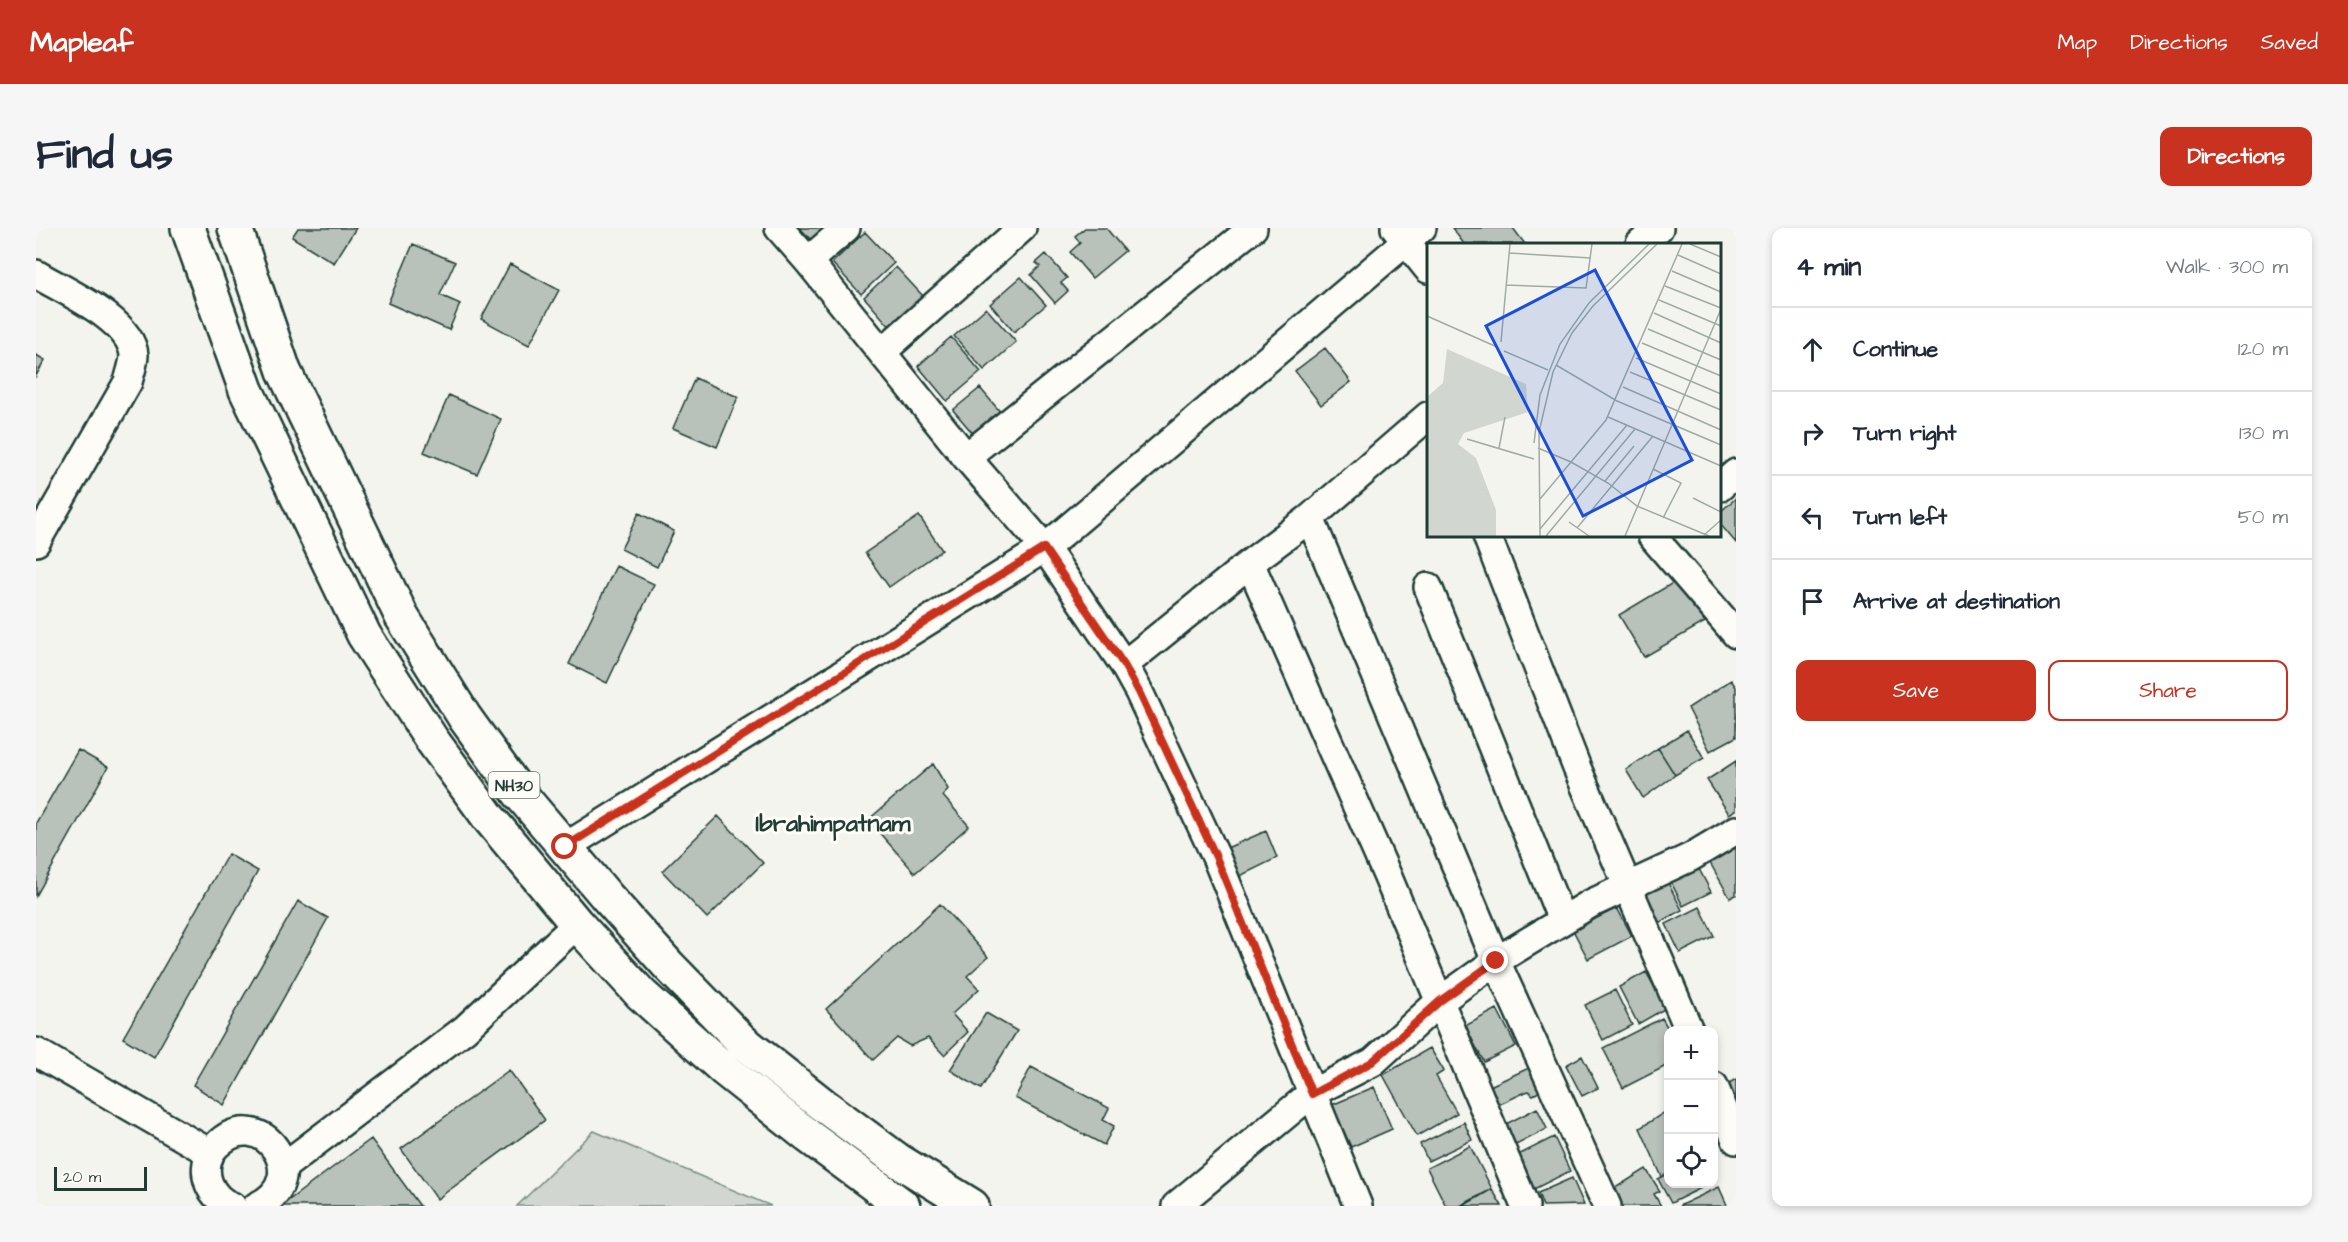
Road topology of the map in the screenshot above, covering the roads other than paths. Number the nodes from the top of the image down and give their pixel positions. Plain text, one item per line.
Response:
1 (188, 228) edge
2 (235, 228) edge
3 (779, 228) edge
4 (846, 228) edge
5 (1022, 228) edge
6 (1253, 228) edge
7 (1659, 228) edge
8 (1407, 232) edge
9 (1641, 243) edge
10 (808, 261) junction
11 (1427, 267) edge
12 (36, 274) edge
13 (882, 352) junction
14 (1427, 420) edge
15 (966, 457) junction
16 (1736, 473) edge
17 (1721, 485) edge
18 (1310, 518) junction
19 (1487, 537) edge
20 (1655, 537) edge
21 (36, 542) edge
22 (1044, 548) junction
23 (1250, 563) junction
24 (1428, 587) dead end
25 (1736, 634) edge
26 (1124, 665) junction
27 (1736, 830) edge
28 (565, 847) junction
29 (1627, 887) junction
30 (1562, 920) junction
31 (577, 924) junction
32 (1496, 961) junction
33 (1440, 1001) junction
34 (1687, 1026) edge
35 (36, 1052) edge
36 (1312, 1094) junction
37 (1718, 1098) edge
38 (1736, 1140) edge
39 (210, 1153) junction
40 (283, 1167) junction
41 (955, 1202) edge
42 (229, 1206) edge
43 (257, 1206) edge
44 (903, 1206) edge
45 (1176, 1206) edge
46 (1358, 1206) edge
47 (1526, 1206) edge
48 (1607, 1206) edge

1 - 31 highway, NH30
2 - 28 highway, NH30
3 - 10 street
4 - 10 street
5 - 13 street
6 - 15 street
7 - 9 street
8 - 11 street
8 - 22 street
10 - 13 street
12 - 21 street
13 - 15 street
14 - 18 street
15 - 22 street
16 - 17 street
18 - 23 street
18 - 32 street
19 - 29 street
20 - 25 street
22 - 26 street
22 - 28 street
23 - 26 street
23 - 33 street
24 - 30 street
26 - 36 street
27 - 29 street
28 - 41 highway, NH30
29 - 30 street
29 - 34 street
30 - 32 street
31 - 40 street
31 - 44 highway, NH30
32 - 33 street
32 - 48 street
33 - 36 street
33 - 47 street
35 - 39 street
36 - 45 street
36 - 46 street
37 - 38 street
39 - 40 street
39 - 42 street
40 - 43 street

